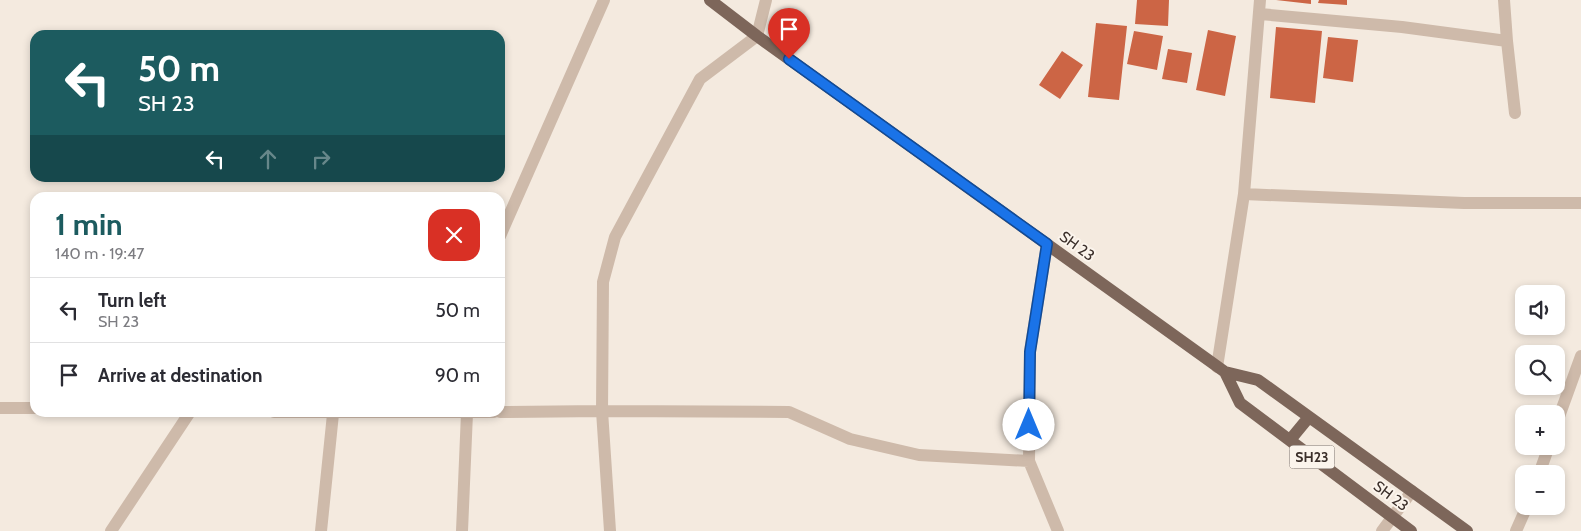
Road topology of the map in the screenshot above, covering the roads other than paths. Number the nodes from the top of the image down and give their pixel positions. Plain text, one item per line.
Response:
1 (604, 0) edge
2 (710, 0) edge
3 (766, 0) edge
4 (1260, 0) edge
5 (1504, 0) edge
6 (1260, 14) junction
7 (757, 36) junction
8 (1507, 41) junction
9 (1515, 113) dead end
10 (1244, 194) junction
11 (1581, 203) edge
12 (505, 225) edge
13 (1047, 244) junction
14 (1581, 356) edge
15 (1221, 369) junction
16 (1563, 405) edge
17 (0, 408) edge
18 (30, 408) edge
19 (602, 411) junction
20 (505, 412) edge
21 (187, 417) edge
22 (333, 417) edge
23 (467, 417) edge
24 (1310, 417) junction
25 (1290, 440) junction
26 (1029, 461) junction
27 (1412, 491) junction
28 (1523, 515) edge
29 (1393, 518) junction
30 (111, 531) edge
31 (322, 531) edge
32 (462, 531) edge
33 (610, 531) edge
34 (1058, 531) edge
35 (1382, 531) edge
36 (1411, 531) edge
37 (1467, 531) edge
38 (1516, 531) edge

1 - 12 street
2 - 7 main road, SH 23 / SH23
3 - 7 street
4 - 6 street
5 - 8 street
6 - 8 street
6 - 10 street
7 - 13 main road, SH 23 / SH23
7 - 19 street
8 - 9 street
10 - 11 street
10 - 15 street
13 - 15 main road, SH 23 / SH23
13 - 26 street
14 - 16 street
15 - 24 main road
15 - 25 main road, SH 23 / SH23
17 - 18 street
19 - 20 street
19 - 26 street
19 - 33 street
21 - 30 street
22 - 31 street
23 - 32 street
24 - 25 main road
24 - 27 main road
25 - 29 main road, SH 23 / SH23
26 - 34 street
27 - 29 street
27 - 37 main road
28 - 38 street
29 - 35 street
29 - 36 main road, SH 23 / SH23

